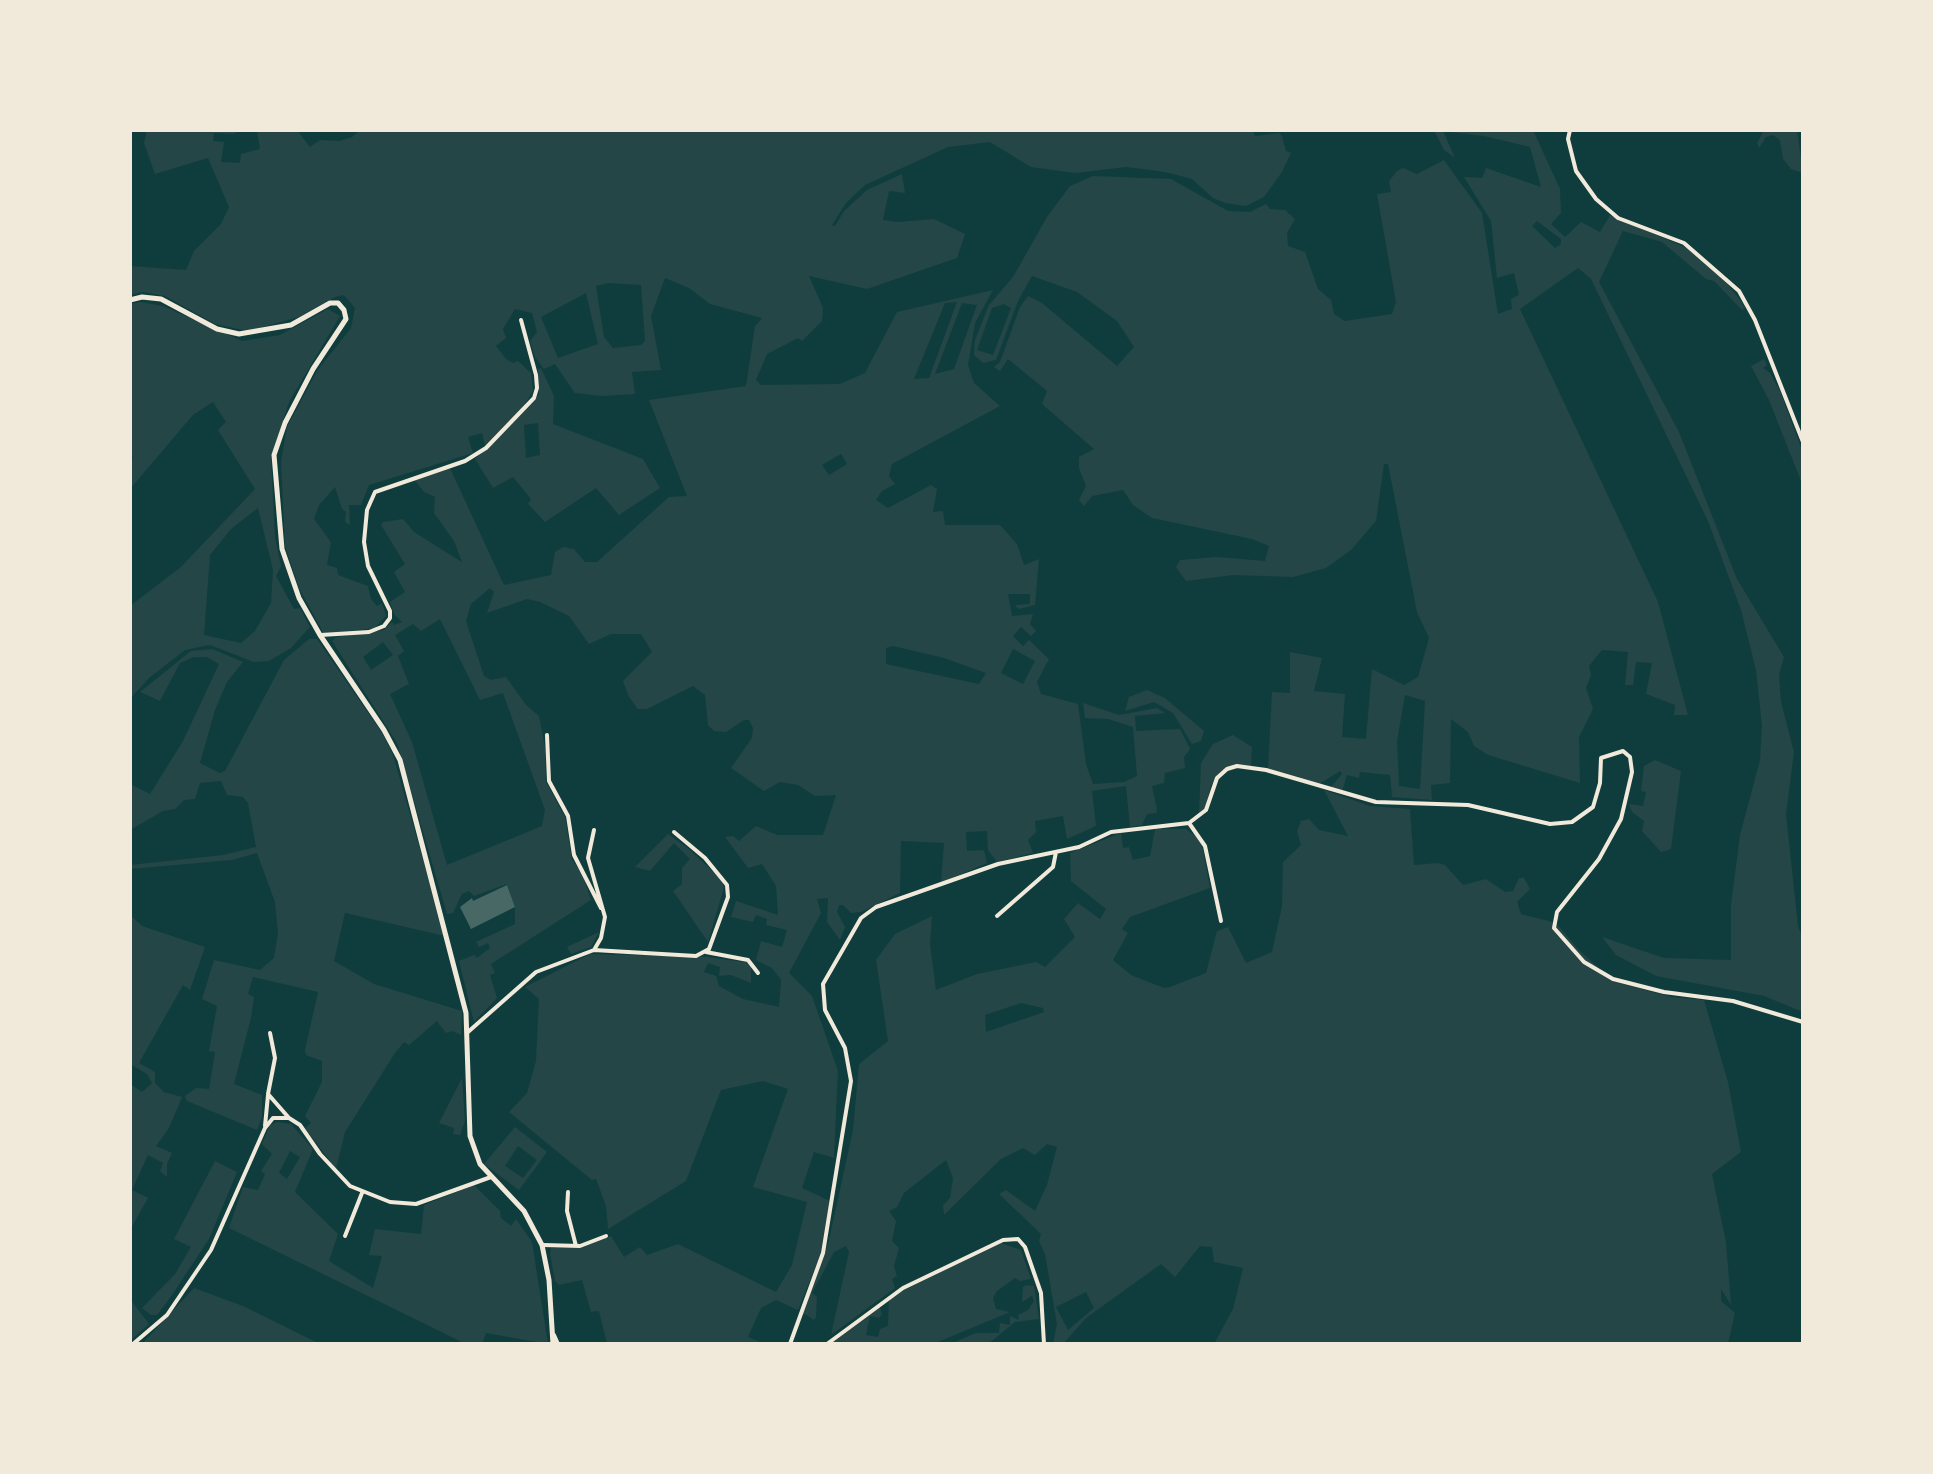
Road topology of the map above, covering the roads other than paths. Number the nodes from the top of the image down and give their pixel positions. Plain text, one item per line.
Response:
1 (1570, 130) edge
2 (130, 300) edge
3 (521, 320) dead end
4 (1803, 442) edge
5 (320, 635) junction
6 (547, 735) dead end
7 (1189, 823) junction
8 (594, 830) dead end
9 (674, 832) dead end
10 (1056, 852) junction
11 (601, 908) junction
12 (997, 916) dead end
13 (1221, 921) dead end
14 (594, 950) junction
15 (704, 951) junction
16 (758, 973) dead end
17 (1803, 1022) edge
18 (468, 1032) junction
19 (270, 1033) dead end
20 (268, 1094) junction
21 (289, 1118) junction
22 (265, 1128) junction
23 (491, 1177) junction
24 (568, 1192) dead end
25 (362, 1193) junction
26 (345, 1236) dead end
27 (606, 1236) dead end
28 (542, 1245) junction
29 (576, 1246) junction
30 (133, 1344) edge
31 (555, 1344) edge
32 (790, 1344) edge
33 (827, 1344) edge
34 (1044, 1344) edge

1 - 4 street
2 - 5 street
3 - 5 street
5 - 18 street
6 - 11 street
7 - 10 street
7 - 13 street
7 - 17 street
8 - 11 street
9 - 15 street
10 - 12 street
10 - 32 street
11 - 14 street
14 - 15 street
14 - 18 street
15 - 16 street
18 - 23 street
19 - 20 street
20 - 21 street
20 - 22 street
21 - 22 street
21 - 25 street
22 - 30 street
23 - 25 street
23 - 28 street
24 - 29 street
25 - 26 street
27 - 29 street
28 - 29 street
28 - 31 street
33 - 34 street

